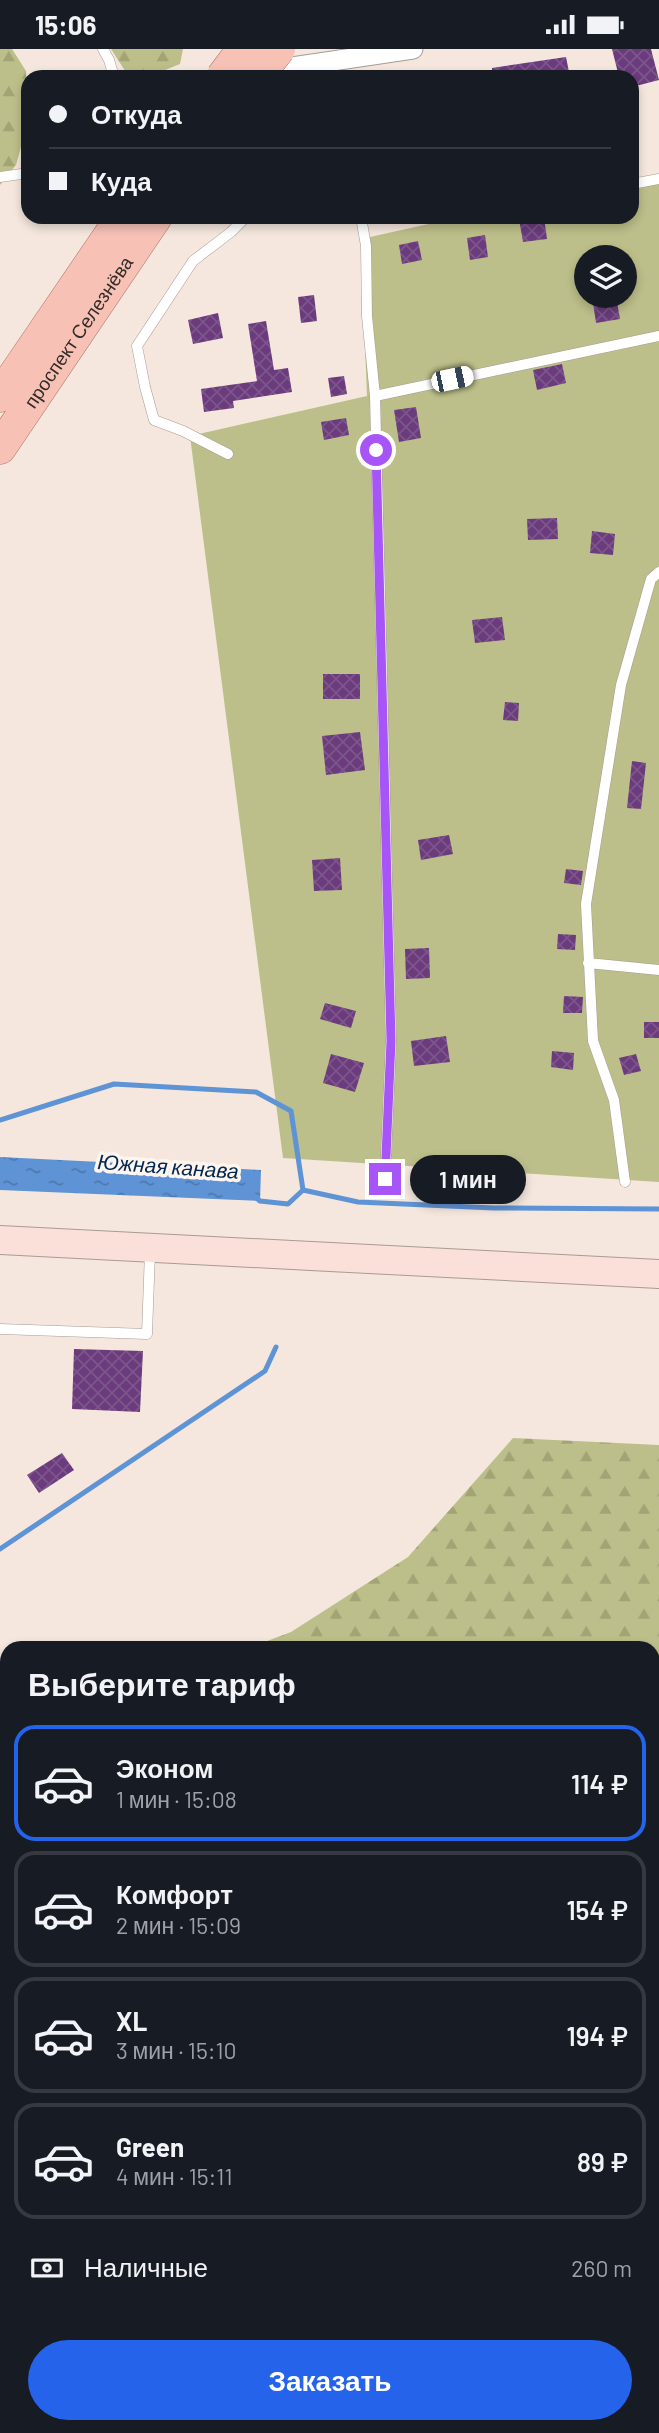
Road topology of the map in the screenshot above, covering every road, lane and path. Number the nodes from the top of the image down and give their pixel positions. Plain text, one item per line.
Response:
1 (103, 49) edge
2 (243, 49) edge
3 (279, 49) edge
4 (413, 49) edge
5 (323, 69) edge
6 (112, 70) edge
7 (227, 70) edge
8 (262, 70) edge
9 (21, 174) edge
10 (0, 177) edge
11 (659, 179) edge
12 (639, 183) edge
13 (117, 224) edge
14 (151, 224) edge
15 (239, 224) edge
16 (362, 224) edge
17 (659, 336) edge
18 (0, 396) edge
19 (375, 396) junction
20 (0, 448) edge
21 (228, 454) dead end
22 (659, 572) edge
23 (588, 963) junction
24 (659, 970) edge
25 (385, 1179) dead end
26 (625, 1182) dead end
27 (0, 1240) edge
28 (150, 1248) junction
29 (659, 1274) edge
30 (0, 1329) edge

1 - 6 lane
2 - 7 main road, bridge
3 - 8 main road, bridge
4 - 5 street
9 - 10 lane
11 - 12 lane
13 - 18 main road, проспект Селезнёва
14 - 20 main road, проспект Селезнёва
15 - 21 lane
16 - 19 lane
17 - 19 lane
19 - 25 lane
22 - 23 lane
23 - 24 lane
23 - 26 lane
27 - 28 main road
28 - 29 main road
28 - 30 lane

